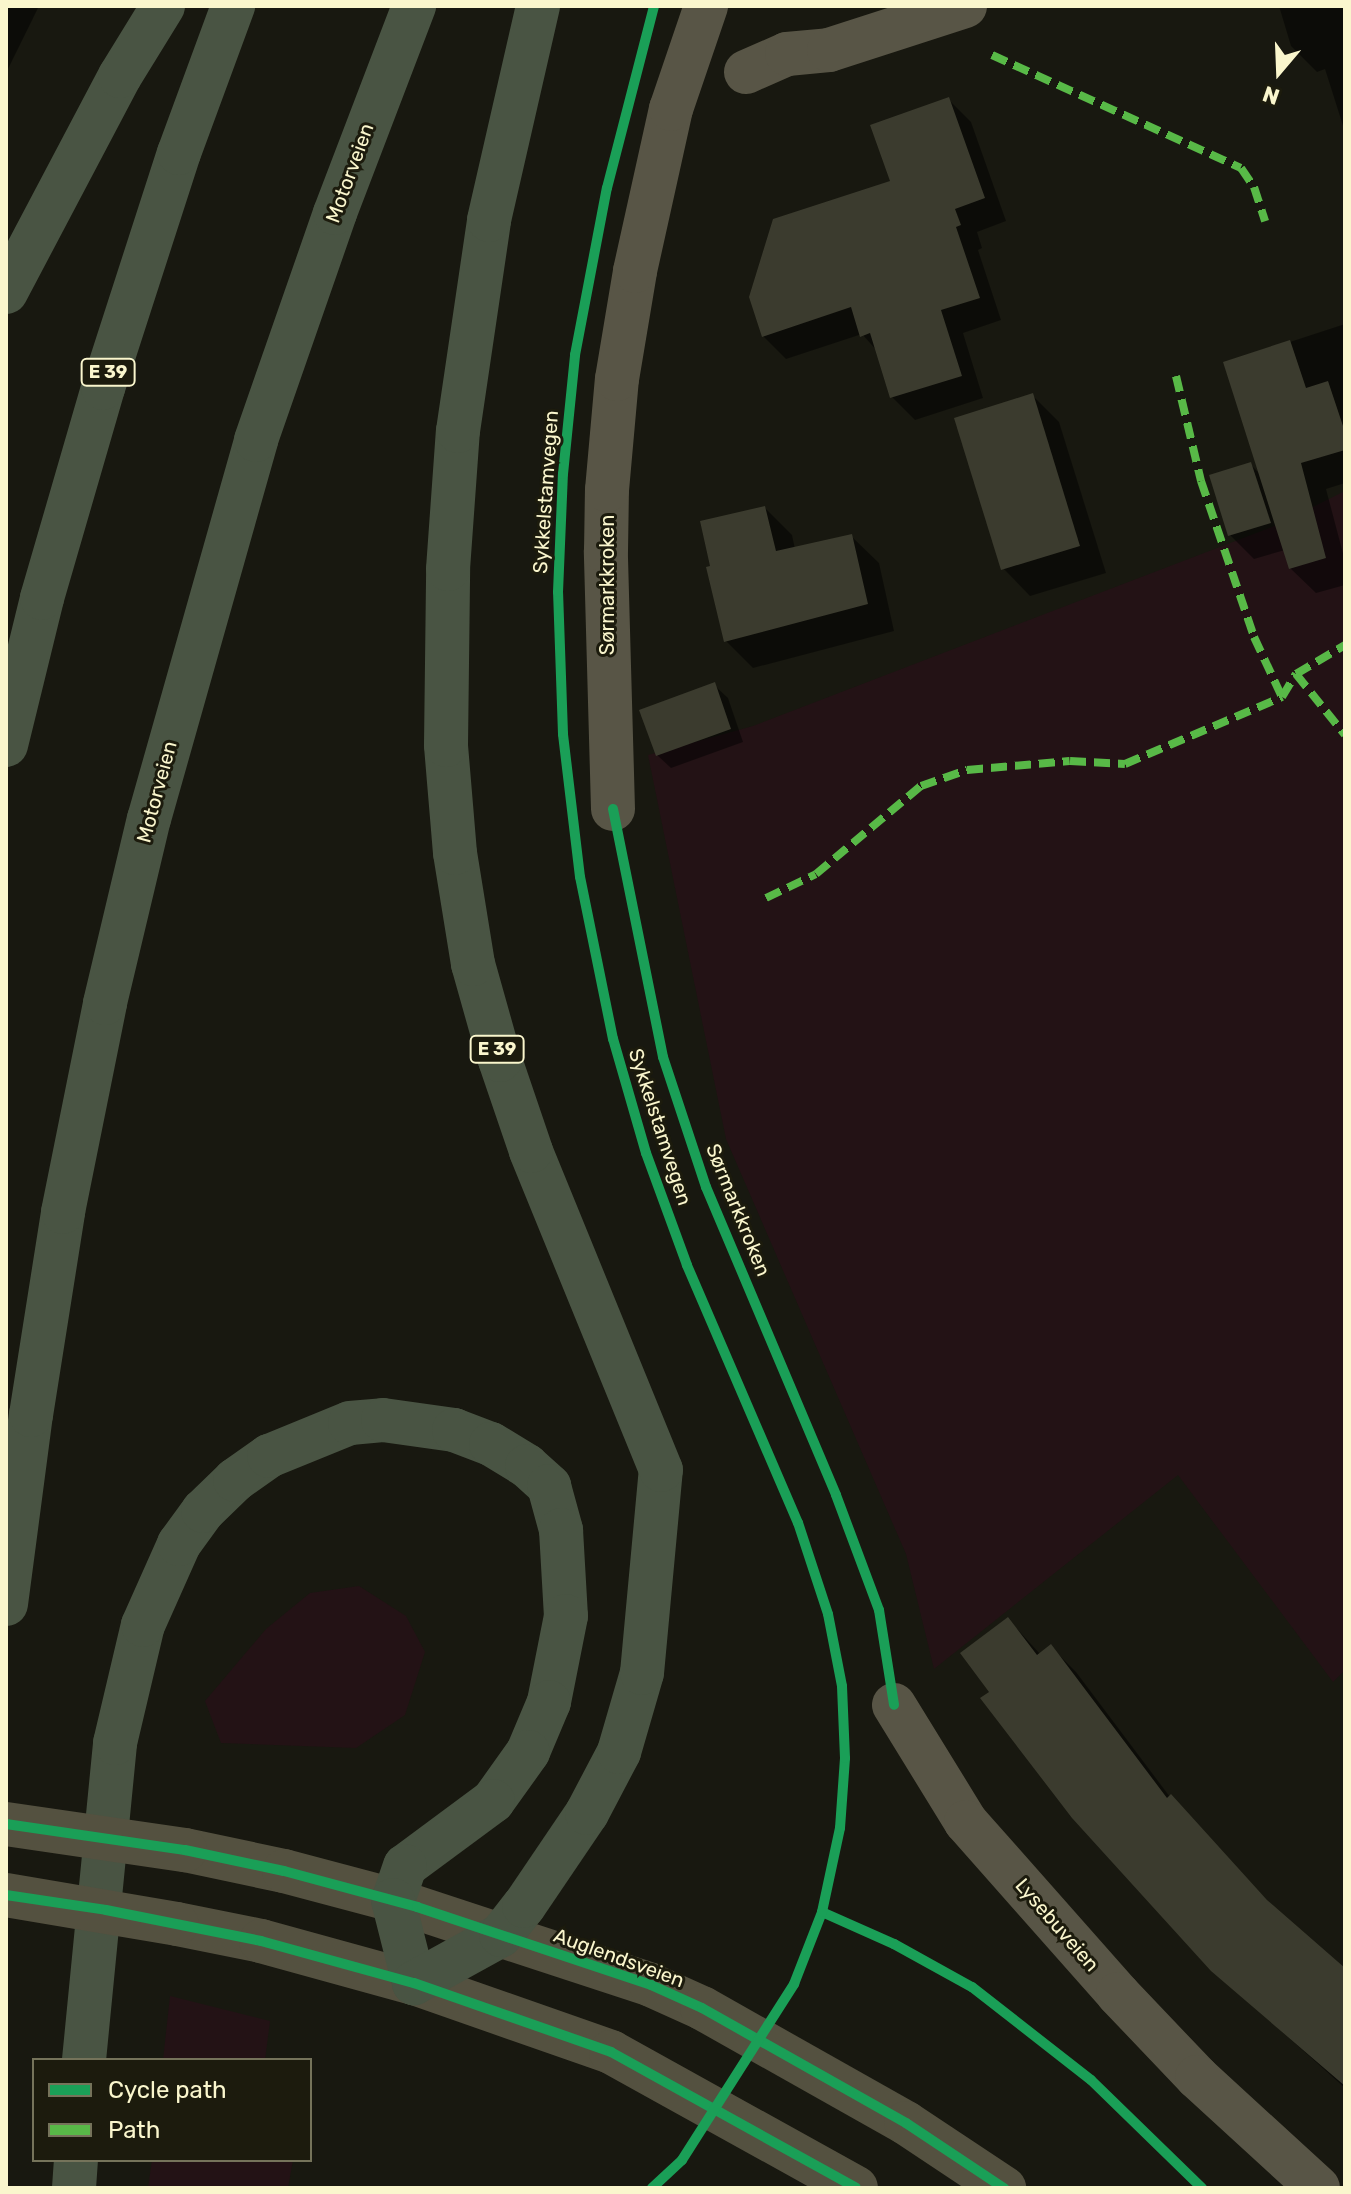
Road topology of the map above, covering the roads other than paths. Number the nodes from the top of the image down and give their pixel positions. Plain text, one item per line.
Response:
1 (163, 6) edge
2 (233, 6) edge
3 (414, 6) edge
4 (538, 6) edge
5 (706, 6) edge
6 (965, 6) edge
7 (746, 72) dead end
8 (6, 292) edge
9 (6, 745) edge
10 (613, 809) dead end
11 (6, 1604) edge
12 (894, 1705) dead end
13 (6, 1824) edge
14 (6, 1895) edge
15 (393, 1900) junction
16 (501, 1935) junction
17 (414, 1983) junction
18 (84, 2058) edge
19 (76, 2162) edge
20 (988, 2177) edge
21 (74, 2188) edge
22 (856, 2188) edge
23 (1318, 2188) edge

1 - 8 highway
2 - 9 highway, E 39
3 - 11 highway, Motorveien
4 - 16 highway, E 39
5 - 10 street, Sørmarkkroken
6 - 7 street
12 - 23 street, Lysebuveien
13 - 15 main road, Auglendsveien, bridge
14 - 17 main road, bridge
15 - 16 main road, Auglendsveien
15 - 17 highway
15 - 18 highway
16 - 17 highway, E 39
16 - 20 main road, Auglendsveien
17 - 22 main road
19 - 21 highway

